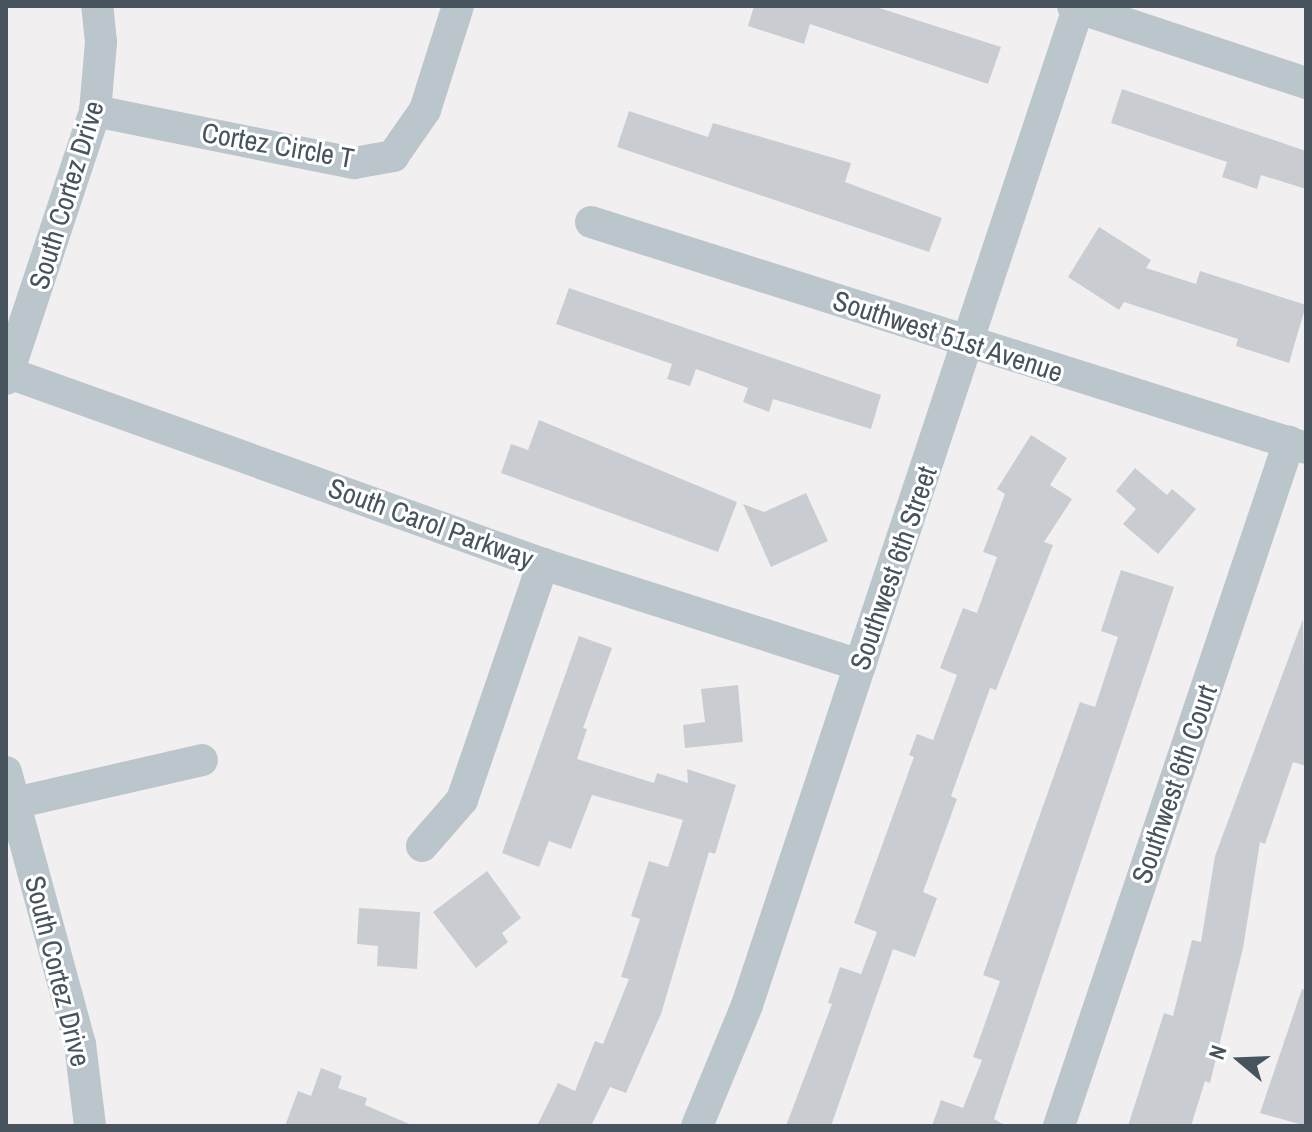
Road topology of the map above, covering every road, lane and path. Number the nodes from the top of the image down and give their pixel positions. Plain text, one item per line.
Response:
1 (97, 6) edge
2 (458, 6) edge
3 (1077, 7) edge
4 (1306, 83) edge
5 (95, 111) junction
6 (591, 222) dead end
7 (970, 344) junction
8 (7, 375) edge
9 (1297, 445) edge
10 (543, 564) junction
11 (860, 665) junction
12 (202, 760) dead end
13 (9, 793) edge
14 (422, 846) dead end
15 (90, 1126) edge
16 (697, 1126) edge
17 (1059, 1126) edge

1 - 5 street, South Cortez Drive
2 - 5 street, Cortez Circle T
3 - 4 street
3 - 7 street, Southwest 6th Street
5 - 8 street, South Cortez Drive
6 - 7 street, Southwest 51st Avenue
7 - 9 street, Southwest 51st Avenue
7 - 11 street, Southwest 6th Street
8 - 10 street, South Carol Parkway
9 - 17 street, Southwest 6th Court
10 - 11 street, South Carol Parkway
10 - 14 street
11 - 16 street, Southwest 6th Street
12 - 13 street
13 - 15 street, South Cortez Drive

